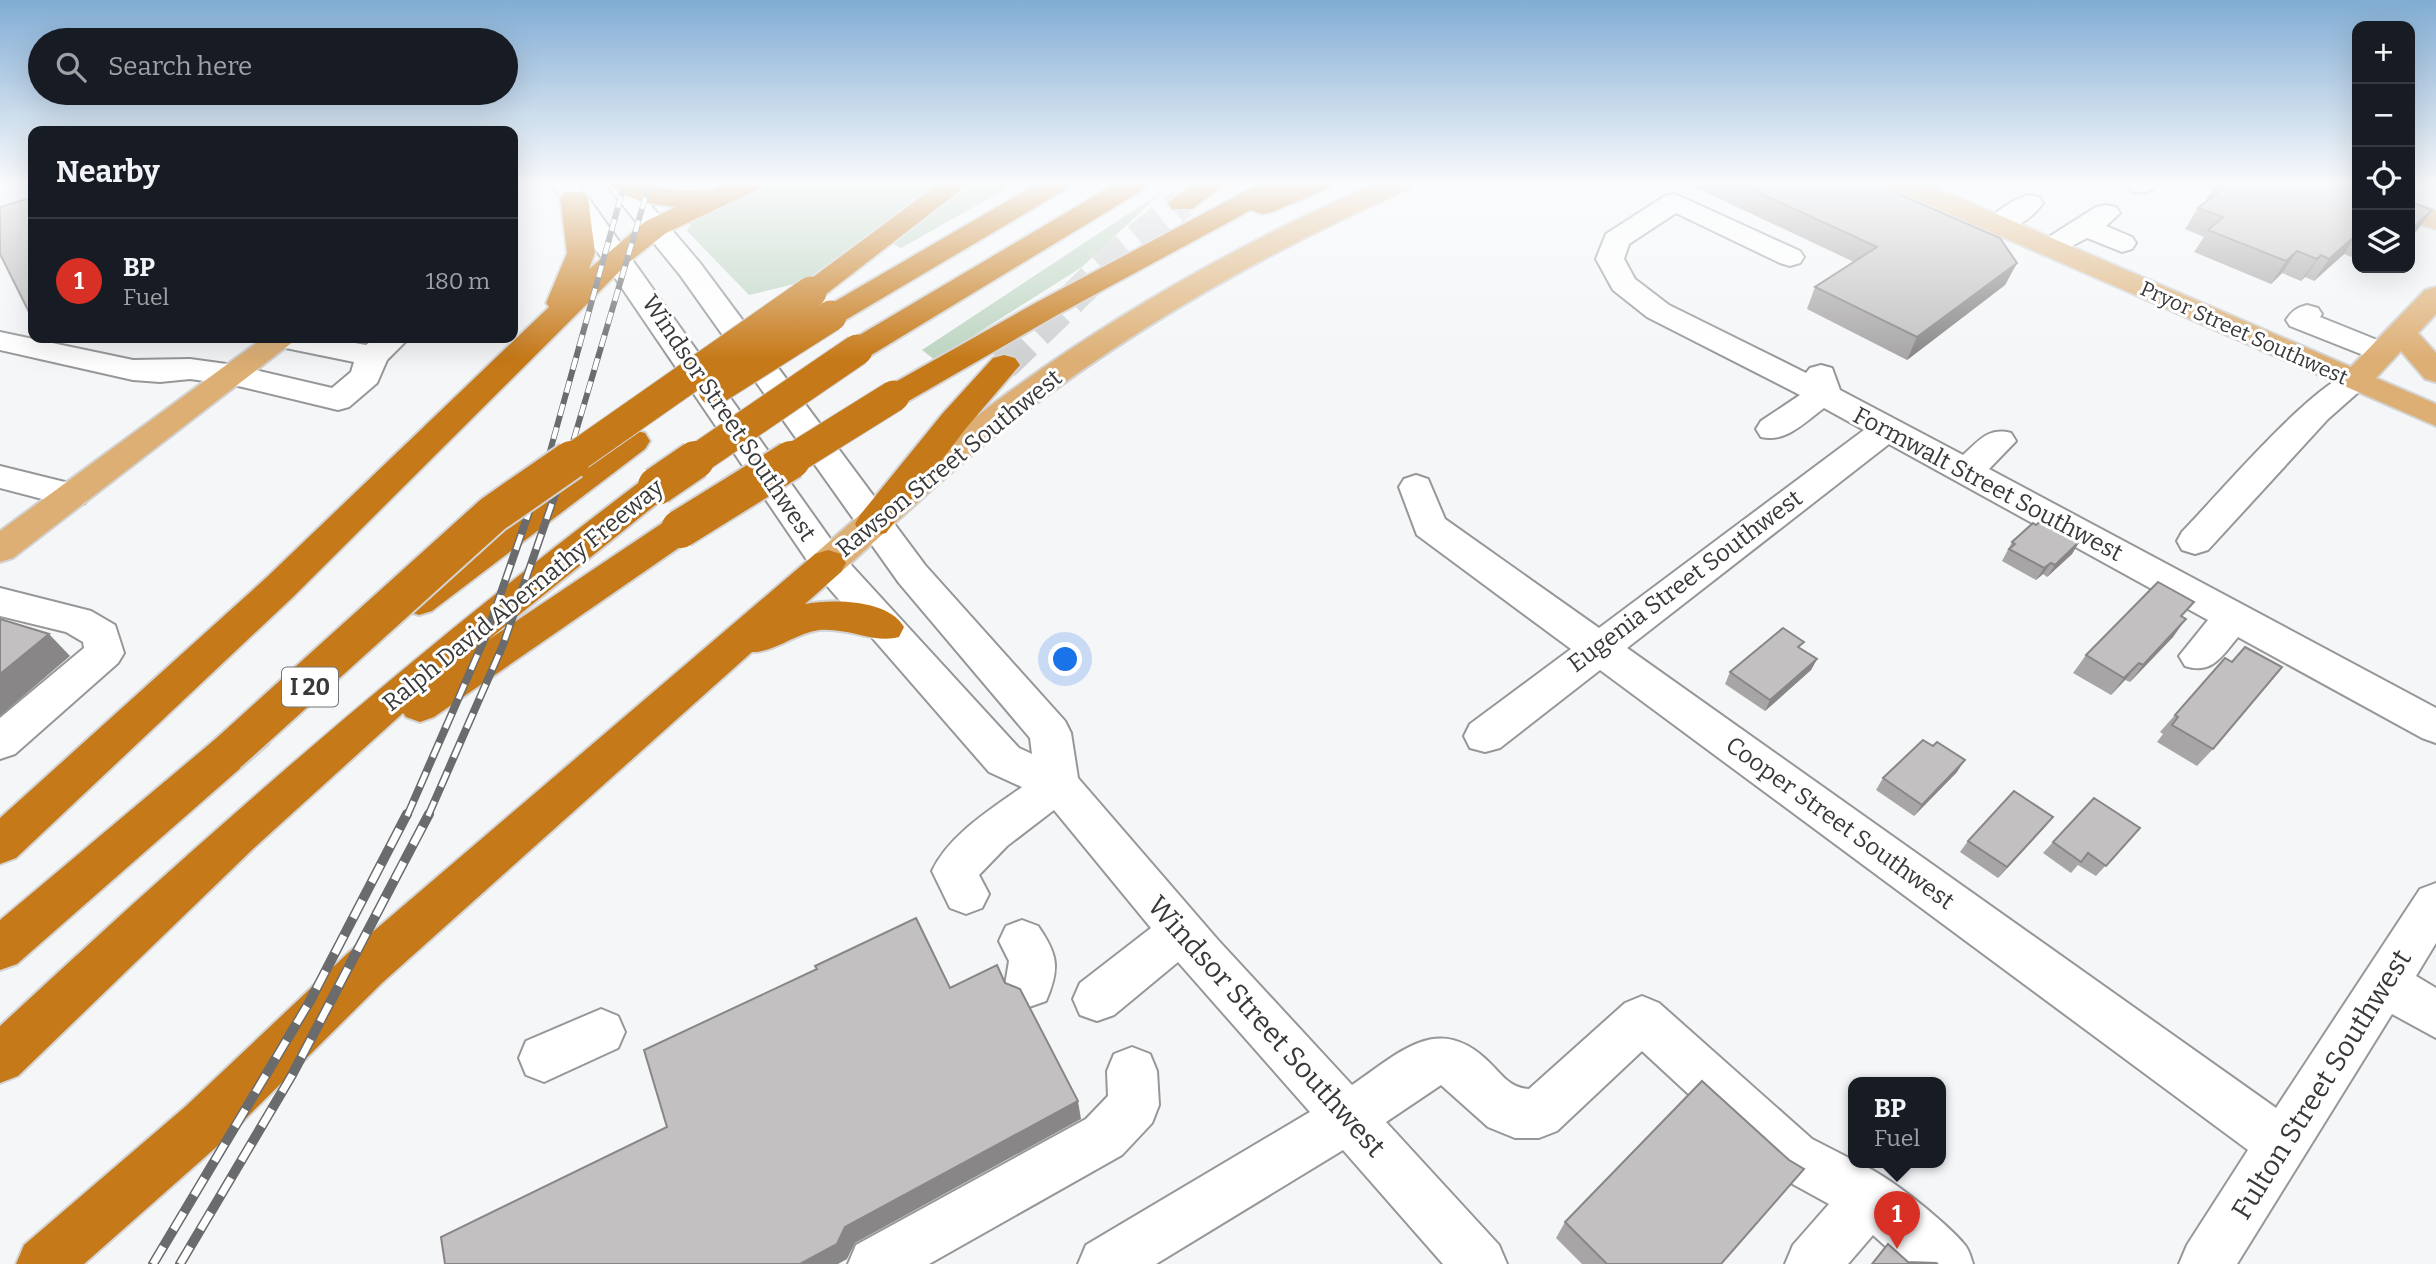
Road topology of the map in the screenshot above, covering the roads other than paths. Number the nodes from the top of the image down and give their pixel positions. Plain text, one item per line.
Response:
1 (579, 241) edge
2 (606, 241) edge
3 (638, 241) edge
4 (666, 241) edge
5 (892, 241) edge
6 (944, 241) edge
7 (1039, 241) edge
8 (1176, 241) edge
9 (1177, 241) edge
10 (1276, 241) edge
11 (1616, 241) edge
12 (1757, 241) edge
13 (2035, 241) edge
14 (2061, 241) edge
15 (1172, 243) junction
16 (2051, 248) junction
17 (618, 257) junction
18 (1790, 257) dead end
19 (2433, 303) edge
20 (821, 304) junction
21 (2307, 314) dead end
22 (549, 325) junction
23 (2, 342) edge
24 (276, 343) edge
25 (339, 343) edge
26 (2391, 343) junction
27 (383, 347) edge
28 (1004, 365) tunnel mouth
29 (2436, 372) edge
30 (234, 375) junction
31 (2355, 381) junction
32 (1823, 394) junction
33 (2436, 416) edge
34 (1773, 429) dead end
35 (1887, 429) junction
36 (1999, 441) dead end
37 (1966, 472) junction
38 (0, 477) edge
39 (1416, 487) dead end
40 (73, 495) junction
41 (873, 524) junction
42 (2195, 541) dead end
43 (0, 550) edge
44 (828, 562) junction
45 (0, 602) edge
46 (2234, 617) junction
47 (885, 627) junction
48 (1597, 647) junction
49 (2199, 656) dead end
50 (706, 670) junction
51 (2436, 727) edge
52 (1485, 736) dead end
53 (0, 742) edge
54 (227, 754) junction
55 (1058, 784) junction
56 (275, 802) junction
57 (0, 845) edge
58 (966, 894) dead end
59 (2436, 903) edge
60 (1181, 932) junction
61 (0, 949) edge
62 (2385, 983) junction
63 (1097, 999) dead end
64 (2436, 1015) edge
65 (601, 1032) dead end
66 (544, 1058) dead end
67 (0, 1059) edge
68 (1132, 1071) dead end
69 (1349, 1118) junction
70 (2283, 1144) junction
71 (1870, 1197) junction
72 (43, 1264) edge
73 (875, 1264) edge
74 (1105, 1264) edge
75 (1480, 1264) edge
76 (1812, 1264) edge
77 (1946, 1264) edge
78 (2206, 1264) edge

1 - 22 highway
2 - 17 street, Windsor Street Southwest
3 - 17 highway
4 - 41 street, Windsor Street Southwest
5 - 20 highway
6 - 20 highway, Ralph David Abernathy Freeway / I 20
7 - 56 highway, Ralph David Abernathy Freeway / I 20, bridge
8 - 15 highway
9 - 15 highway
10 - 41 main road, Rawson Street Southwest
11 - 32 street, Formwalt Street Southwest
12 - 18 street, Formwalt Street Southwest
13 - 16 main road, Pryor Street Southwest
14 - 16 street
15 - 56 highway, bridge
16 - 31 main road, Pryor Street Southwest
17 - 22 highway
17 - 44 street, Windsor Street Southwest
19 - 26 main road
20 - 54 highway, Ralph David Abernathy Freeway / I 20, bridge
20 - 54 highway, bridge
21 - 26 street
22 - 57 highway
23 - 30 street
24 - 30 main road
25 - 27 street
26 - 29 main road
26 - 31 main road
27 - 30 street
28 - 41 highway
30 - 40 main road
31 - 33 main road, Pryor Street Southwest
31 - 42 street
32 - 34 street
32 - 35 street, Formwalt Street Southwest
35 - 37 street, Formwalt Street Southwest
35 - 48 street, Eugenia Street Southwest
36 - 37 street
37 - 46 street, Formwalt Street Southwest
38 - 40 street
39 - 48 street, Cooper Street Southwest
40 - 43 main road
41 - 44 main road, Rawson Street Southwest
41 - 55 street, Windsor Street Southwest
44 - 47 street, Windsor Street Southwest
44 - 50 highway
45 - 53 street
46 - 49 street
46 - 51 street, Formwalt Street Southwest
47 - 50 highway
47 - 55 street, Windsor Street Southwest
48 - 52 street, Eugenia Street Southwest
48 - 70 street, Cooper Street Southwest
50 - 72 highway
54 - 61 highway, Ralph David Abernathy Freeway / I 20
55 - 58 street
55 - 60 street, Windsor Street Southwest
56 - 67 highway, Ralph David Abernathy Freeway / I 20
59 - 62 street, Fulton Street Southwest
60 - 63 street
60 - 69 street, Windsor Street Southwest
62 - 64 street
62 - 70 street, Fulton Street Southwest
65 - 66 street
68 - 73 street
69 - 71 street
69 - 74 street
69 - 75 street, Windsor Street Southwest
70 - 78 street, Fulton Street Southwest
71 - 76 street
71 - 77 street

